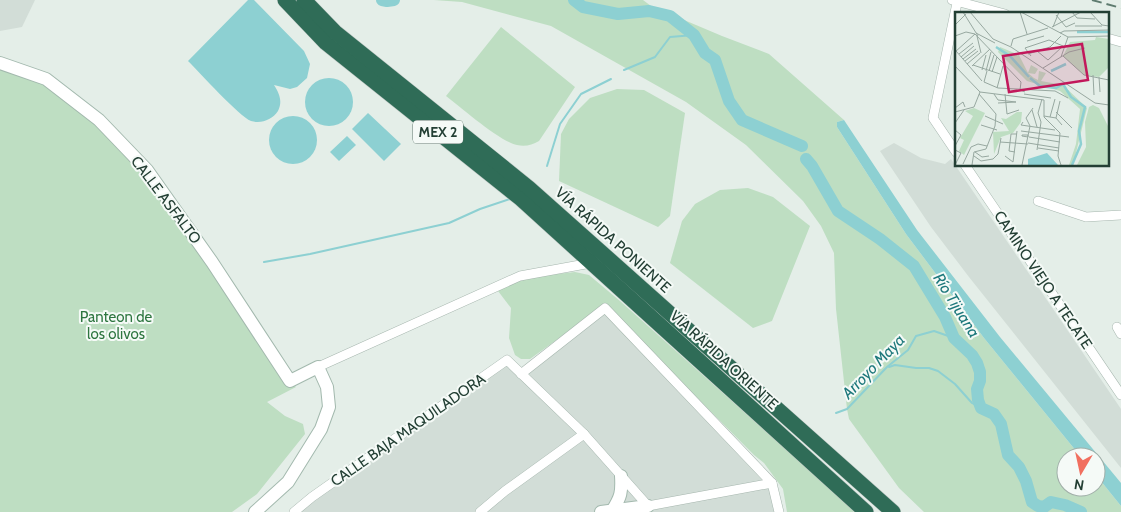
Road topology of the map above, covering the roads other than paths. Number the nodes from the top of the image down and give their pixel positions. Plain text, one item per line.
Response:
1 (285, 0) edge
2 (304, 0) edge
3 (954, 1) edge
4 (997, 12) edge
5 (1108, 38) edge
6 (1121, 42) edge
7 (0, 62) edge
8 (955, 151) edge
9 (966, 166) edge
10 (1038, 202) dead end
11 (1121, 215) edge
12 (591, 263) junction
13 (318, 367) junction
14 (521, 374) junction
15 (1121, 395) edge
16 (584, 434) junction
17 (621, 476) junction
18 (772, 483) junction
19 (648, 506) junction
20 (606, 511) edge
21 (255, 512) edge
22 (294, 512) edge
23 (480, 512) edge
24 (779, 512) edge
25 (866, 512) edge
26 (893, 512) edge

1 - 12 highway, VÍA RÁPIDA ORIENTE / MEX 2
2 - 26 highway, VÍA RÁPIDA PONIENTE / MEX 2
3 - 4 street
3 - 8 street
5 - 6 street
7 - 13 street, CALLE ASFALTO
9 - 15 street, CAMINO VIEJO A TECATE
10 - 11 street
12 - 13 street
12 - 25 highway, VÍA RÁPIDA ORIENTE / MEX 2
13 - 21 street
14 - 16 street, CALLE BAJA MAQUILADORA
14 - 18 street
14 - 22 street, CALLE BAJA MAQUILADORA
16 - 17 street, CALLE BAJA MAQUILADORA
16 - 23 street
17 - 19 street, CALLE BAJA MAQUILADORA
17 - 20 street
18 - 19 street
18 - 24 street
19 - 20 street

